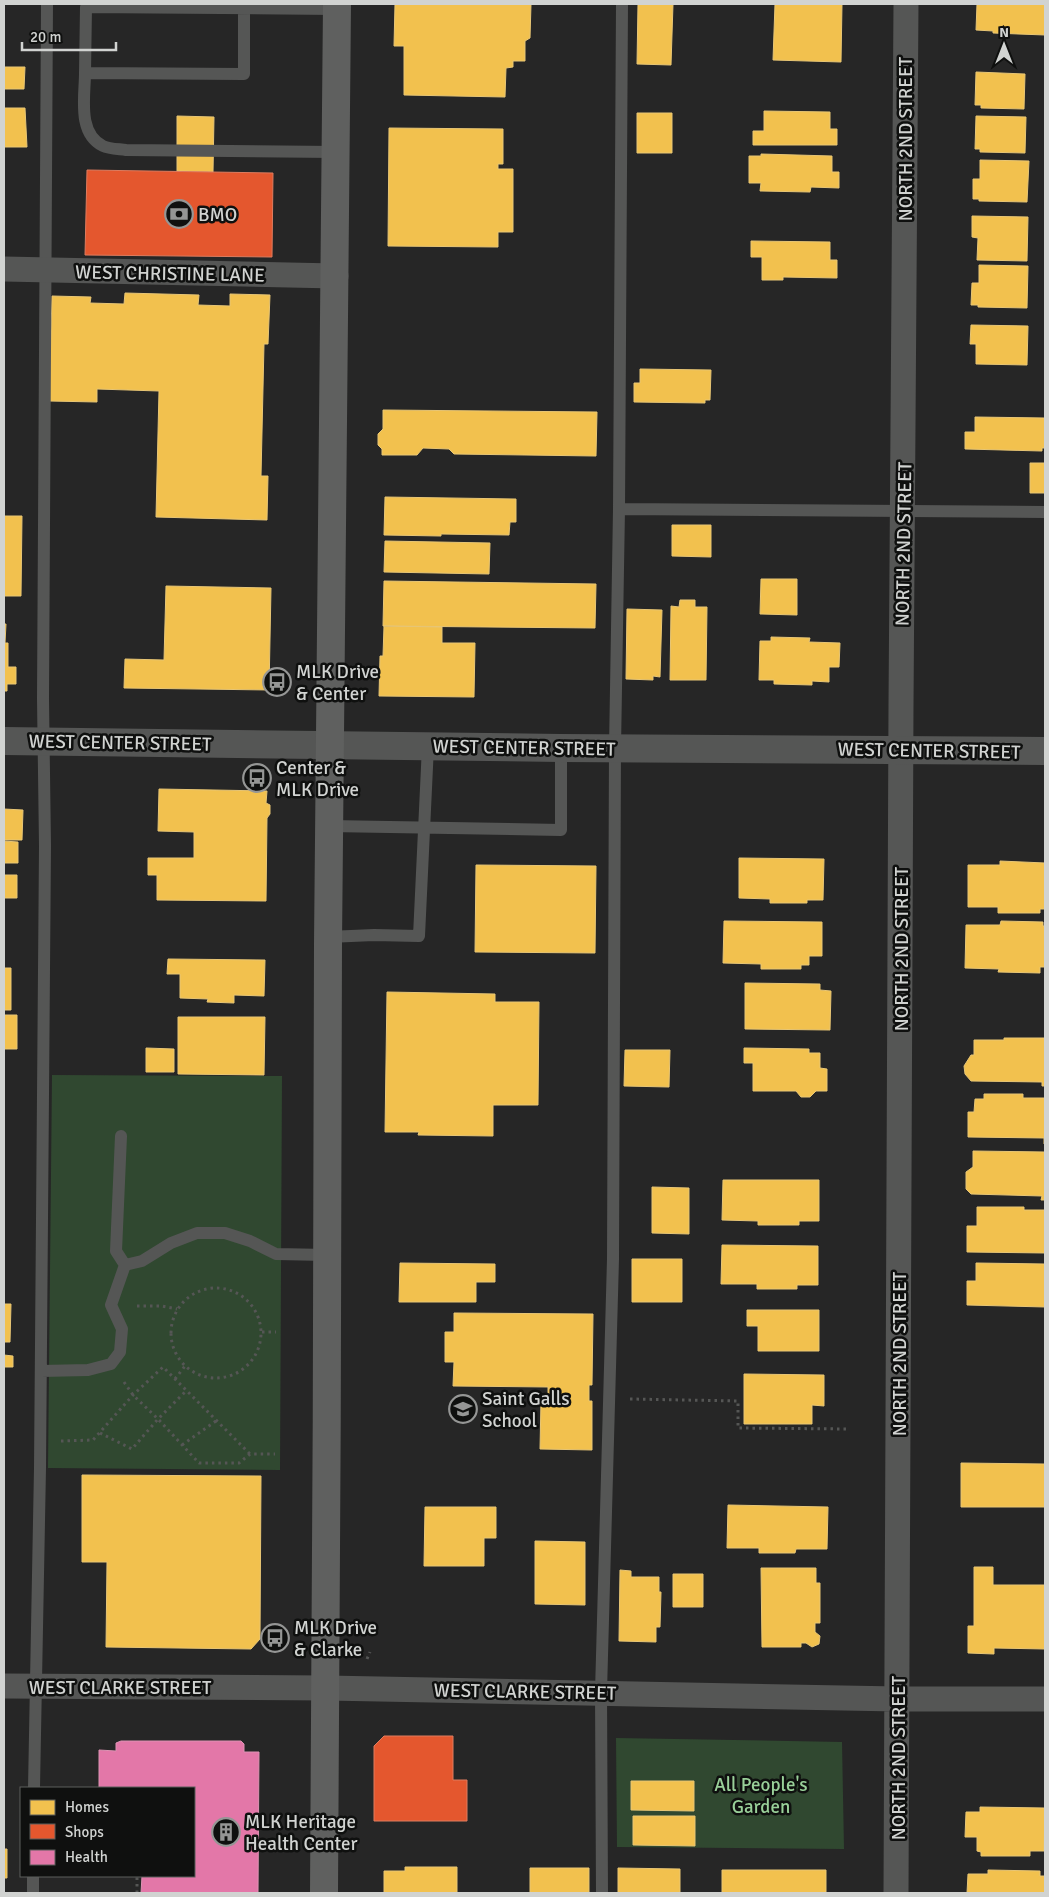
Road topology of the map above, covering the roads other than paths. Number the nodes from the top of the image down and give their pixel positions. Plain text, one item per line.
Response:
1 (47, 4) edge
2 (622, 4) edge
3 (906, 4) edge
4 (337, 6) edge
5 (244, 8) junction
6 (85, 73) junction
7 (336, 152) junction
8 (4, 270) edge
9 (46, 270) junction
10 (336, 276) junction
11 (619, 509) junction
12 (903, 511) junction
13 (1045, 512) edge
14 (4, 741) edge
15 (43, 742) junction
16 (330, 745) junction
17 (428, 746) junction
18 (561, 748) junction
19 (615, 748) junction
20 (901, 750) junction
21 (1045, 751) edge
22 (329, 826) junction
23 (424, 828) junction
24 (328, 937) junction
25 (121, 1136) dead end
26 (327, 1255) junction
27 (125, 1265) junction
28 (41, 1371) junction
29 (4, 1686) edge
30 (35, 1686) junction
31 (327, 1688) junction
32 (601, 1692) junction
33 (898, 1699) junction
34 (1045, 1699) edge
35 (34, 1787) edge
36 (33, 1877) edge
37 (33, 1893) edge
38 (324, 1893) edge
39 (602, 1893) edge
40 (896, 1893) edge

1 - 9 lane
2 - 11 lane
3 - 12 street, NORTH 2ND STREET
4 - 5 lane
4 - 7 main road
5 - 6 lane
5 - 6 lane
6 - 7 lane
7 - 10 main road
8 - 9 street, WEST CHRISTINE LANE
9 - 10 street, WEST CHRISTINE LANE
9 - 15 lane
10 - 16 main road
11 - 12 lane
11 - 19 lane
12 - 13 lane
12 - 20 street, NORTH 2ND STREET
14 - 15 street, WEST CENTER STREET
15 - 16 street, WEST CENTER STREET
15 - 28 lane
16 - 17 street, WEST CENTER STREET
16 - 22 main road
17 - 18 street, WEST CENTER STREET
17 - 23 lane
18 - 19 street, WEST CENTER STREET
18 - 23 lane
19 - 20 street, WEST CENTER STREET
19 - 32 lane
20 - 21 street, WEST CENTER STREET
20 - 33 street, NORTH 2ND STREET
22 - 23 lane
22 - 24 main road
23 - 24 lane
24 - 26 main road
25 - 27 lane
26 - 27 lane
26 - 31 main road
27 - 28 lane
28 - 30 lane
29 - 30 street, WEST CLARKE STREET
30 - 31 street, WEST CLARKE STREET
30 - 35 lane
31 - 32 street, WEST CLARKE STREET
31 - 38 main road
32 - 33 street, WEST CLARKE STREET
32 - 39 lane
33 - 34 street, WEST CLARKE STREET
33 - 40 street, NORTH 2ND STREET
36 - 37 lane

